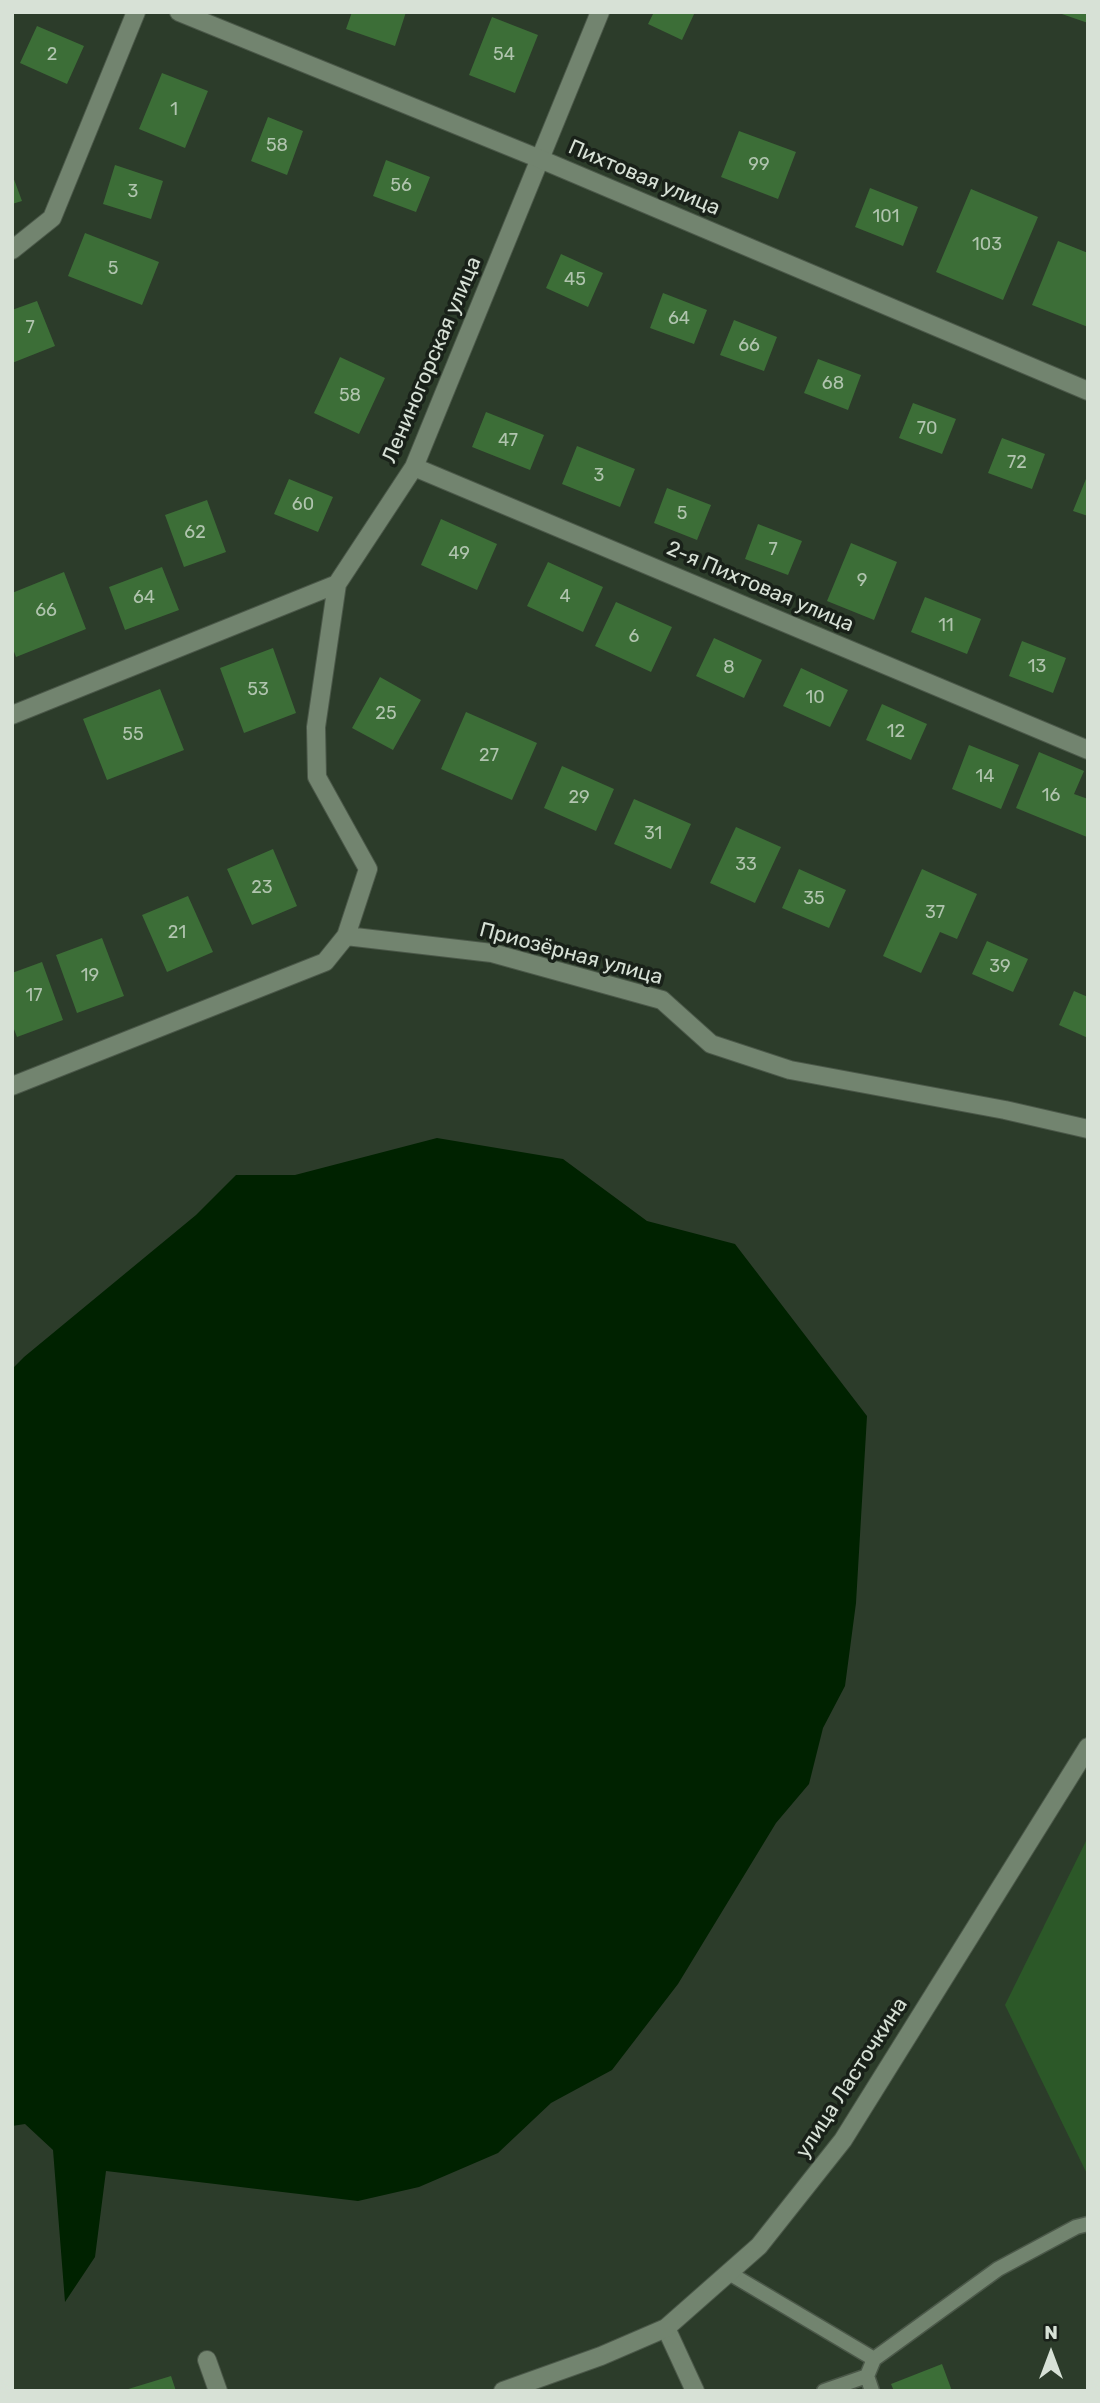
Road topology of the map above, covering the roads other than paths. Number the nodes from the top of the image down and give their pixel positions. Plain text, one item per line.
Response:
1 (135, 12) edge
2 (179, 12) edge
3 (600, 12) edge
4 (540, 159) junction
5 (12, 250) edge
6 (1088, 391) edge
7 (414, 467) junction
8 (337, 584) junction
9 (12, 715) edge
10 (1088, 750) edge
11 (346, 936) junction
12 (12, 1086) edge
13 (1088, 1129) edge
14 (1088, 1747) edge
15 (1088, 2224) edge
16 (729, 2273) junction
17 (666, 2328) junction
18 (874, 2359) junction
19 (207, 2360) dead end
20 (867, 2376) junction
21 (218, 2391) edge
22 (503, 2391) edge
23 (695, 2391) edge
24 (824, 2391) edge
25 (872, 2391) edge

1 - 5 street
2 - 4 street, Пихтовая улица
3 - 4 street, Лениногорская улица
4 - 6 street, Пихтовая улица
4 - 7 street, Лениногорская улица
7 - 8 street, Лениногорская улица
7 - 10 street, 2-я Пихтовая улица
8 - 9 street
8 - 11 street
11 - 12 street
11 - 13 street, Приозёрная улица
14 - 16 street, улица Ласточкина
15 - 18 lane
16 - 17 street, улица Ласточкина
16 - 18 lane
17 - 22 street, улица Ласточкина
17 - 23 street
18 - 20 lane
19 - 21 street
20 - 24 lane
20 - 25 lane

